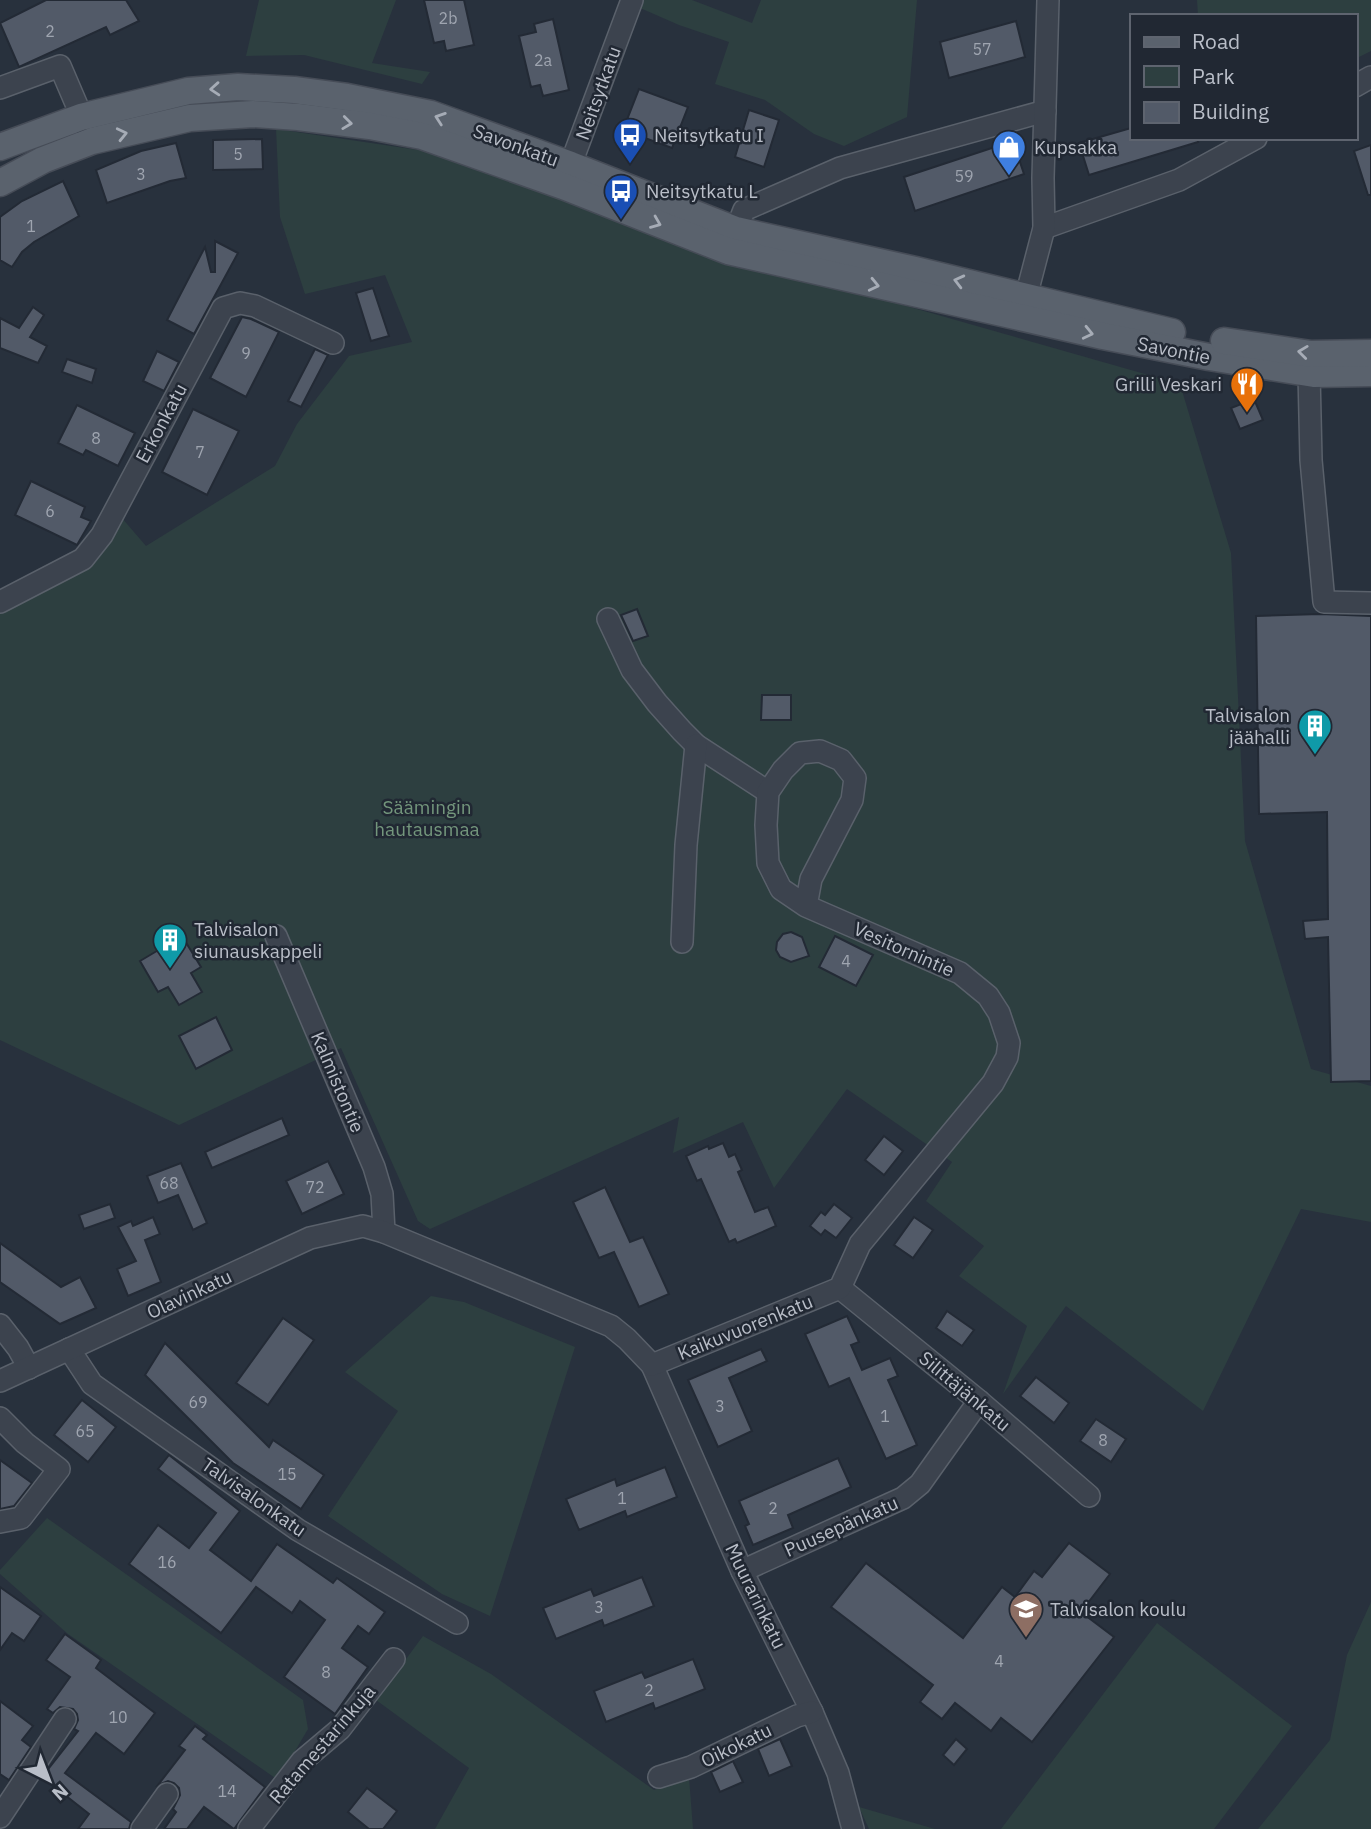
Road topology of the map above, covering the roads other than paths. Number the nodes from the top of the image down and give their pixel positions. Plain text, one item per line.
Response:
1 (632, 0) edge
2 (1048, 0) edge
3 (0, 88) edge
4 (1045, 111) junction
5 (81, 117) junction
6 (1252, 140) edge
7 (92, 141) junction
8 (0, 147) edge
9 (4, 170) edge
10 (567, 175) junction
11 (1044, 228) junction
12 (732, 241) junction
13 (1023, 307) junction
14 (333, 344) dead end
15 (1371, 353) edge
16 (1309, 373) junction
17 (1371, 373) edge
18 (0, 602) edge
19 (1371, 603) edge
20 (608, 619) dead end
21 (696, 745) junction
22 (768, 792) junction
23 (806, 906) junction
24 (276, 936) dead end
25 (682, 942) dead end
26 (384, 1232) junction
27 (840, 1287) junction
28 (0, 1325) edge
29 (69, 1349) junction
30 (652, 1365) junction
31 (29, 1368) junction
32 (0, 1381) edge
33 (979, 1401) junction
34 (0, 1418) edge
35 (1089, 1496) dead end
36 (0, 1522) edge
37 (742, 1571) junction
38 (457, 1623) dead end
39 (394, 1659) dead end
40 (812, 1712) junction
41 (65, 1719) dead end
42 (659, 1776) dead end
43 (167, 1794) dead end
44 (0, 1816) edge
45 (142, 1829) edge
46 (249, 1829) edge
47 (853, 1829) edge

1 - 10 street, Neitsytkatu
2 - 4 street
3 - 5 street
4 - 11 street
4 - 12 street
5 - 7 street
5 - 8 main road, Savonkatu
10 -> 5 main road, Savonkatu
6 - 11 street
7 - 9 main road, Savonkatu
7 -> 10 main road, Savonkatu
10 - 12 main road, Savonkatu
11 - 13 street
12 - 13 main road, Savonkatu
15 -> 13 main road, Savontie
13 -> 16 main road, Savontie
14 - 18 street, Erkonkatu
16 - 17 main road, Savontie
16 - 19 street
20 - 21 street
21 - 22 street
21 - 25 street
22 - 23 street, Vesitornintie
22 - 23 street
23 - 27 street, Vesitornintie
24 - 26 street, Kalmistontie
26 - 29 street, Olavinkatu
26 - 30 street, Kaikuvuorenkatu
27 - 30 street, Kaikuvuorenkatu
27 - 33 street, Silittäjänkatu
28 - 31 street
29 - 31 street, Olavinkatu
29 - 38 street, Talvisalonkatu
30 - 37 street, Muurarinkatu
31 - 32 street, Olavinkatu
33 - 35 street, Silittäjänkatu
33 - 37 street, Puusepänkatu
34 - 36 street
37 - 40 street, Muurarinkatu
39 - 46 street, Ratamestarinkuja
40 - 42 street, Oikokatu
40 - 47 street, Muurarinkatu
41 - 44 street
43 - 45 street

